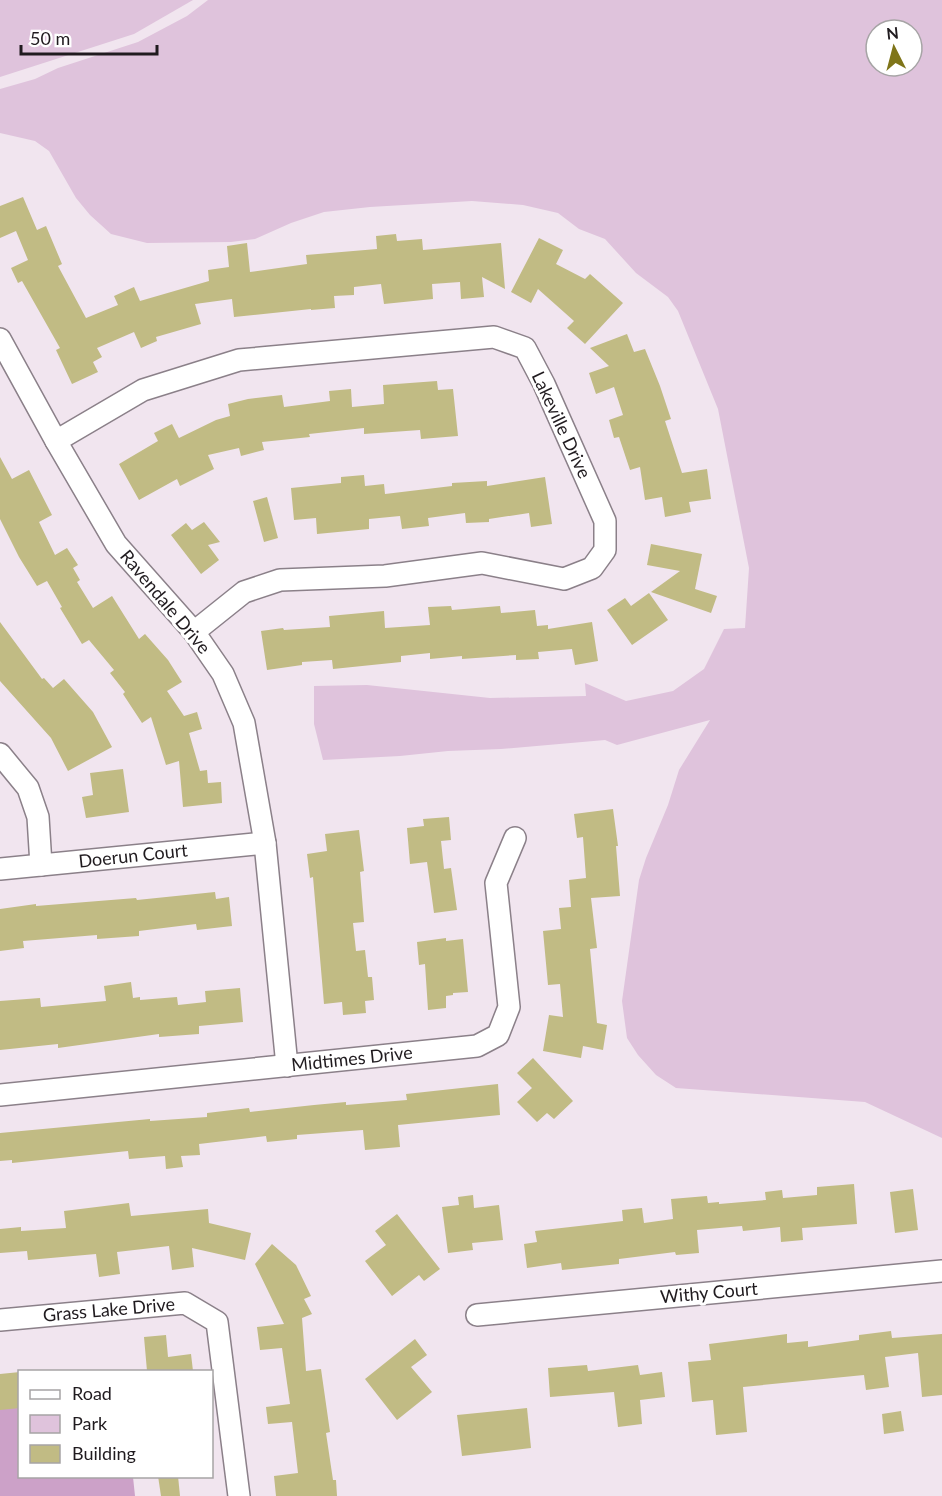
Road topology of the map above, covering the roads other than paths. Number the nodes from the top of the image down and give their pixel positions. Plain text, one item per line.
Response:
1 (0, 339) edge
2 (56, 441) junction
3 (194, 632) junction
4 (0, 754) edge
5 (515, 838) dead end
6 (265, 843) junction
7 (41, 865) junction
8 (0, 869) edge
9 (287, 1066) junction
10 (0, 1095) edge
11 (942, 1270) edge
12 (477, 1315) dead end
13 (0, 1320) edge
14 (239, 1496) edge

1 - 2 street, Ravendale Drive
2 - 3 street, Ravendale Drive
2 - 3 street, Lakeville Drive
3 - 6 street, Ravendale Drive
4 - 7 street
5 - 9 street, Midtimes Drive
6 - 7 street, Doerun Court
6 - 9 street, Ravendale Drive
7 - 8 street, Doerun Court
9 - 10 street, Midtimes Drive
11 - 12 street, Withy Court
13 - 14 street, Grass Lake Drive

